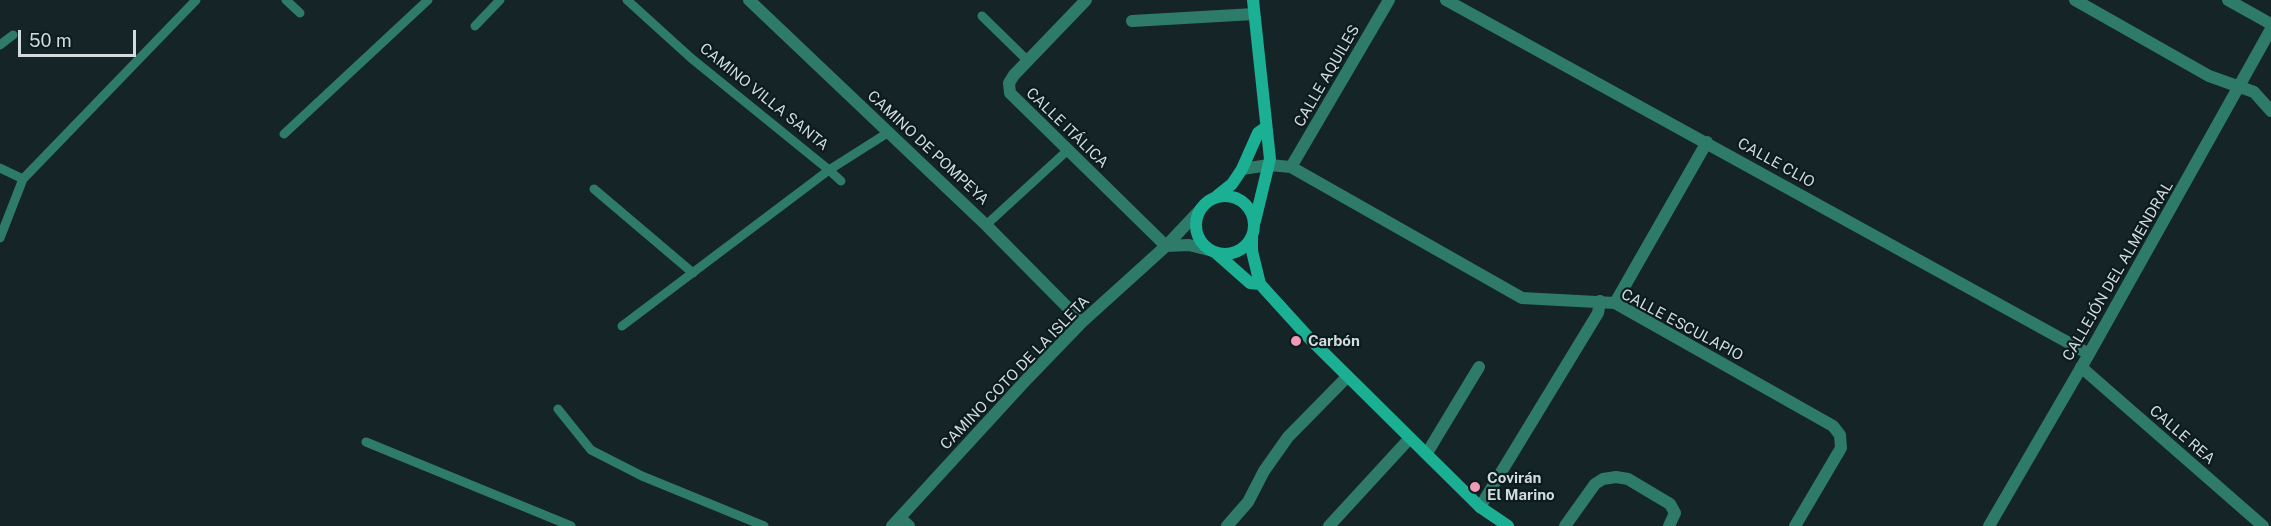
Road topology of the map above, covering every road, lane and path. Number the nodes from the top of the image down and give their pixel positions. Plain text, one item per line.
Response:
1 (196, 0) edge
2 (286, 0) edge
3 (428, 0) edge
4 (500, 0) edge
5 (627, 0) edge
6 (749, 0) edge
7 (1086, 0) edge
8 (1253, 0) edge
9 (1389, 0) edge
10 (1446, 0) edge
11 (2075, 0) edge
12 (2228, 0) edge
13 (300, 13) dead end
14 (1254, 14) junction
15 (982, 16) dead end
16 (1132, 21) dead end
17 (2271, 24) edge
18 (476, 26) dead end
19 (2271, 29) edge
20 (13, 35) dead end
21 (0, 45) edge
22 (1028, 61) junction
23 (2240, 87) junction
24 (2271, 111) edge
25 (1265, 128) junction
26 (889, 132) junction
27 (284, 134) dead end
28 (1707, 142) junction
29 (1069, 149) junction
30 (1269, 165) junction
31 (1291, 167) junction
32 (0, 168) edge
33 (1242, 169) junction
34 (829, 170) junction
35 (23, 179) junction
36 (841, 181) dead end
37 (594, 189) dead end
38 (1217, 196) junction
39 (1198, 212) junction
40 (1255, 221) junction
41 (987, 225) junction
42 (1252, 237) junction
43 (0, 238) edge
44 (1166, 246) junction
45 (1213, 251) junction
46 (693, 273) junction
47 (1260, 284) junction
48 (1600, 302) junction
49 (1615, 303) junction
50 (1083, 322) junction
51 (622, 326) dead end
52 (2089, 354) junction
53 (1479, 367) dead end
54 (2081, 367) junction
55 (1347, 377) junction
56 (558, 409) dead end
57 (1410, 438) junction
58 (366, 442) dead end
59 (1426, 453) junction
60 (1480, 507) junction
61 (900, 523) edge
62 (571, 526) edge
63 (764, 526) edge
64 (1227, 526) edge
65 (1329, 526) edge
66 (1508, 526) edge
67 (1565, 526) edge
68 (1669, 526) edge
69 (1795, 526) edge
70 (1989, 526) edge
71 (2263, 526) edge

1 - 35 lane
2 - 13 lane
3 - 27 lane
4 - 18 lane
5 - 34 lane, CAMINO VILLA SANTA
6 - 26 street, CAMINO DE POMPEYA
7 - 22 street, CALLE ITÁLICA
8 - 14 street
9 - 31 street, CALLE AQUILES
10 - 28 street, CALLE CLIO
11 - 23 street
12 - 17 street
14 - 16 street
14 - 25 street
15 - 22 lane
19 - 23 street, CALLEJÓN DEL ALMENDRAL
20 - 21 lane
22 - 29 street, CALLE ITÁLICA
23 - 24 street
23 - 52 street, CALLEJÓN DEL ALMENDRAL
25 - 30 street
25 - 33 street
26 - 34 lane, CAMINO VILLA SANTA
26 - 41 street, CAMINO DE POMPEYA
28 - 49 street
28 - 52 street, CALLE CLIO
29 - 41 lane
29 - 44 street, CALLE ITÁLICA
30 - 31 street, CALLE ESCULAPIO
30 - 33 street, CALLE ESCULAPIO
30 - 40 street
31 - 48 street, CALLE ESCULAPIO
32 - 35 lane
33 - 38 street
34 - 36 lane
34 - 46 lane
35 - 43 lane
37 - 46 lane
38 - 39 street
38 - 40 street
39 - 44 street, CAMINO COTO DE LA ISLETA
39 - 45 street
40 - 42 street
41 - 50 street, CAMINO DE POMPEYA
42 - 45 street
42 - 47 street
44 - 45 street
44 - 50 street, CAMINO COTO DE LA ISLETA
45 - 47 street
46 - 51 lane
47 - 55 street
48 - 49 street, CALLE ESCULAPIO
48 - 60 street
49 - 69 street, CALLE ESCULAPIO
50 - 61 street, CAMINO COTO DE LA ISLETA
52 - 54 street, CALLEJÓN DEL ALMENDRAL
53 - 59 street
54 - 70 street, CALLEJÓN DEL ALMENDRAL
54 - 71 street, CALLE REA
55 - 57 street
55 - 64 street
56 - 63 lane
57 - 59 street
57 - 65 street
58 - 62 lane
59 - 60 street
60 - 66 street
67 - 68 street

